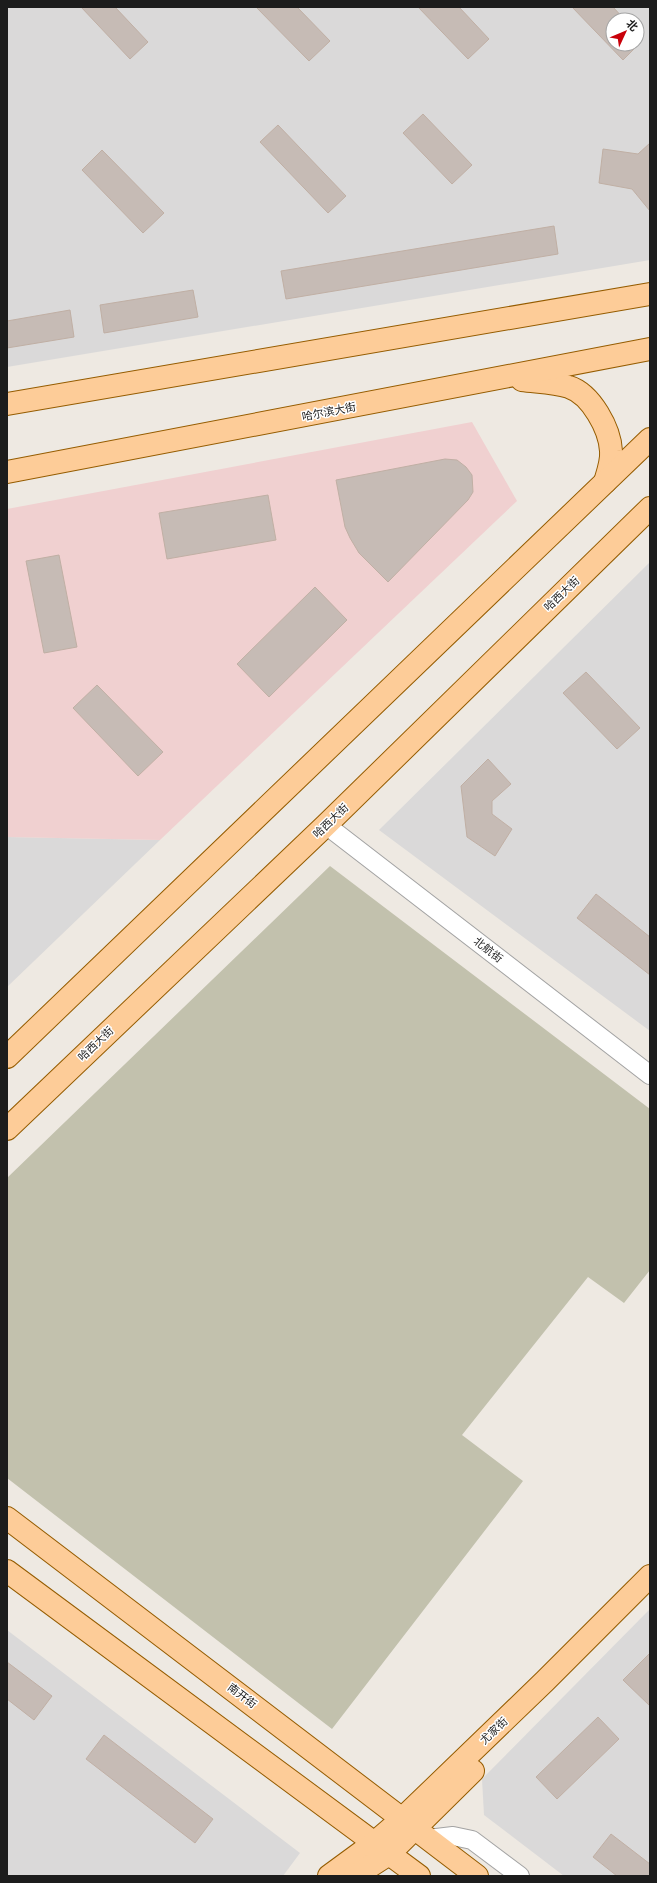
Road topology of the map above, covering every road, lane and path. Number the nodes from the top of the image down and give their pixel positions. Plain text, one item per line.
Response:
1 (650, 294) edge
2 (650, 349) edge
3 (505, 378) junction
4 (7, 404) edge
5 (650, 439) edge
6 (7, 472) edge
7 (605, 482) junction
8 (650, 508) edge
9 (326, 825) junction
10 (7, 1057) edge
11 (650, 1075) edge
12 (7, 1129) edge
13 (7, 1518) edge
14 (7, 1570) edge
15 (650, 1576) edge
16 (650, 1592) edge
17 (415, 1829) junction
18 (382, 1849) junction
19 (329, 1876) edge
20 (355, 1876) edge
21 (419, 1876) edge
22 (477, 1876) edge
23 (520, 1876) edge

1 - 4 main road
2 - 3 main road, 哈尔滨大街
3 - 6 main road, 哈尔滨大街
3 - 7 main road
5 - 7 main road
7 - 10 main road
8 - 9 main road, 哈西大街
9 - 11 street, 北航街
9 - 12 main road, 哈西大街
13 - 17 main road, 南开街
14 - 18 main road
15 - 17 main road, 尤家街
16 - 17 main road, 尤家街
17 - 18 main road, 尤家街
17 - 22 main road, 南开街
17 - 23 street
18 - 19 main road, 尤家街
18 - 20 main road, 尤家街
18 - 21 main road

